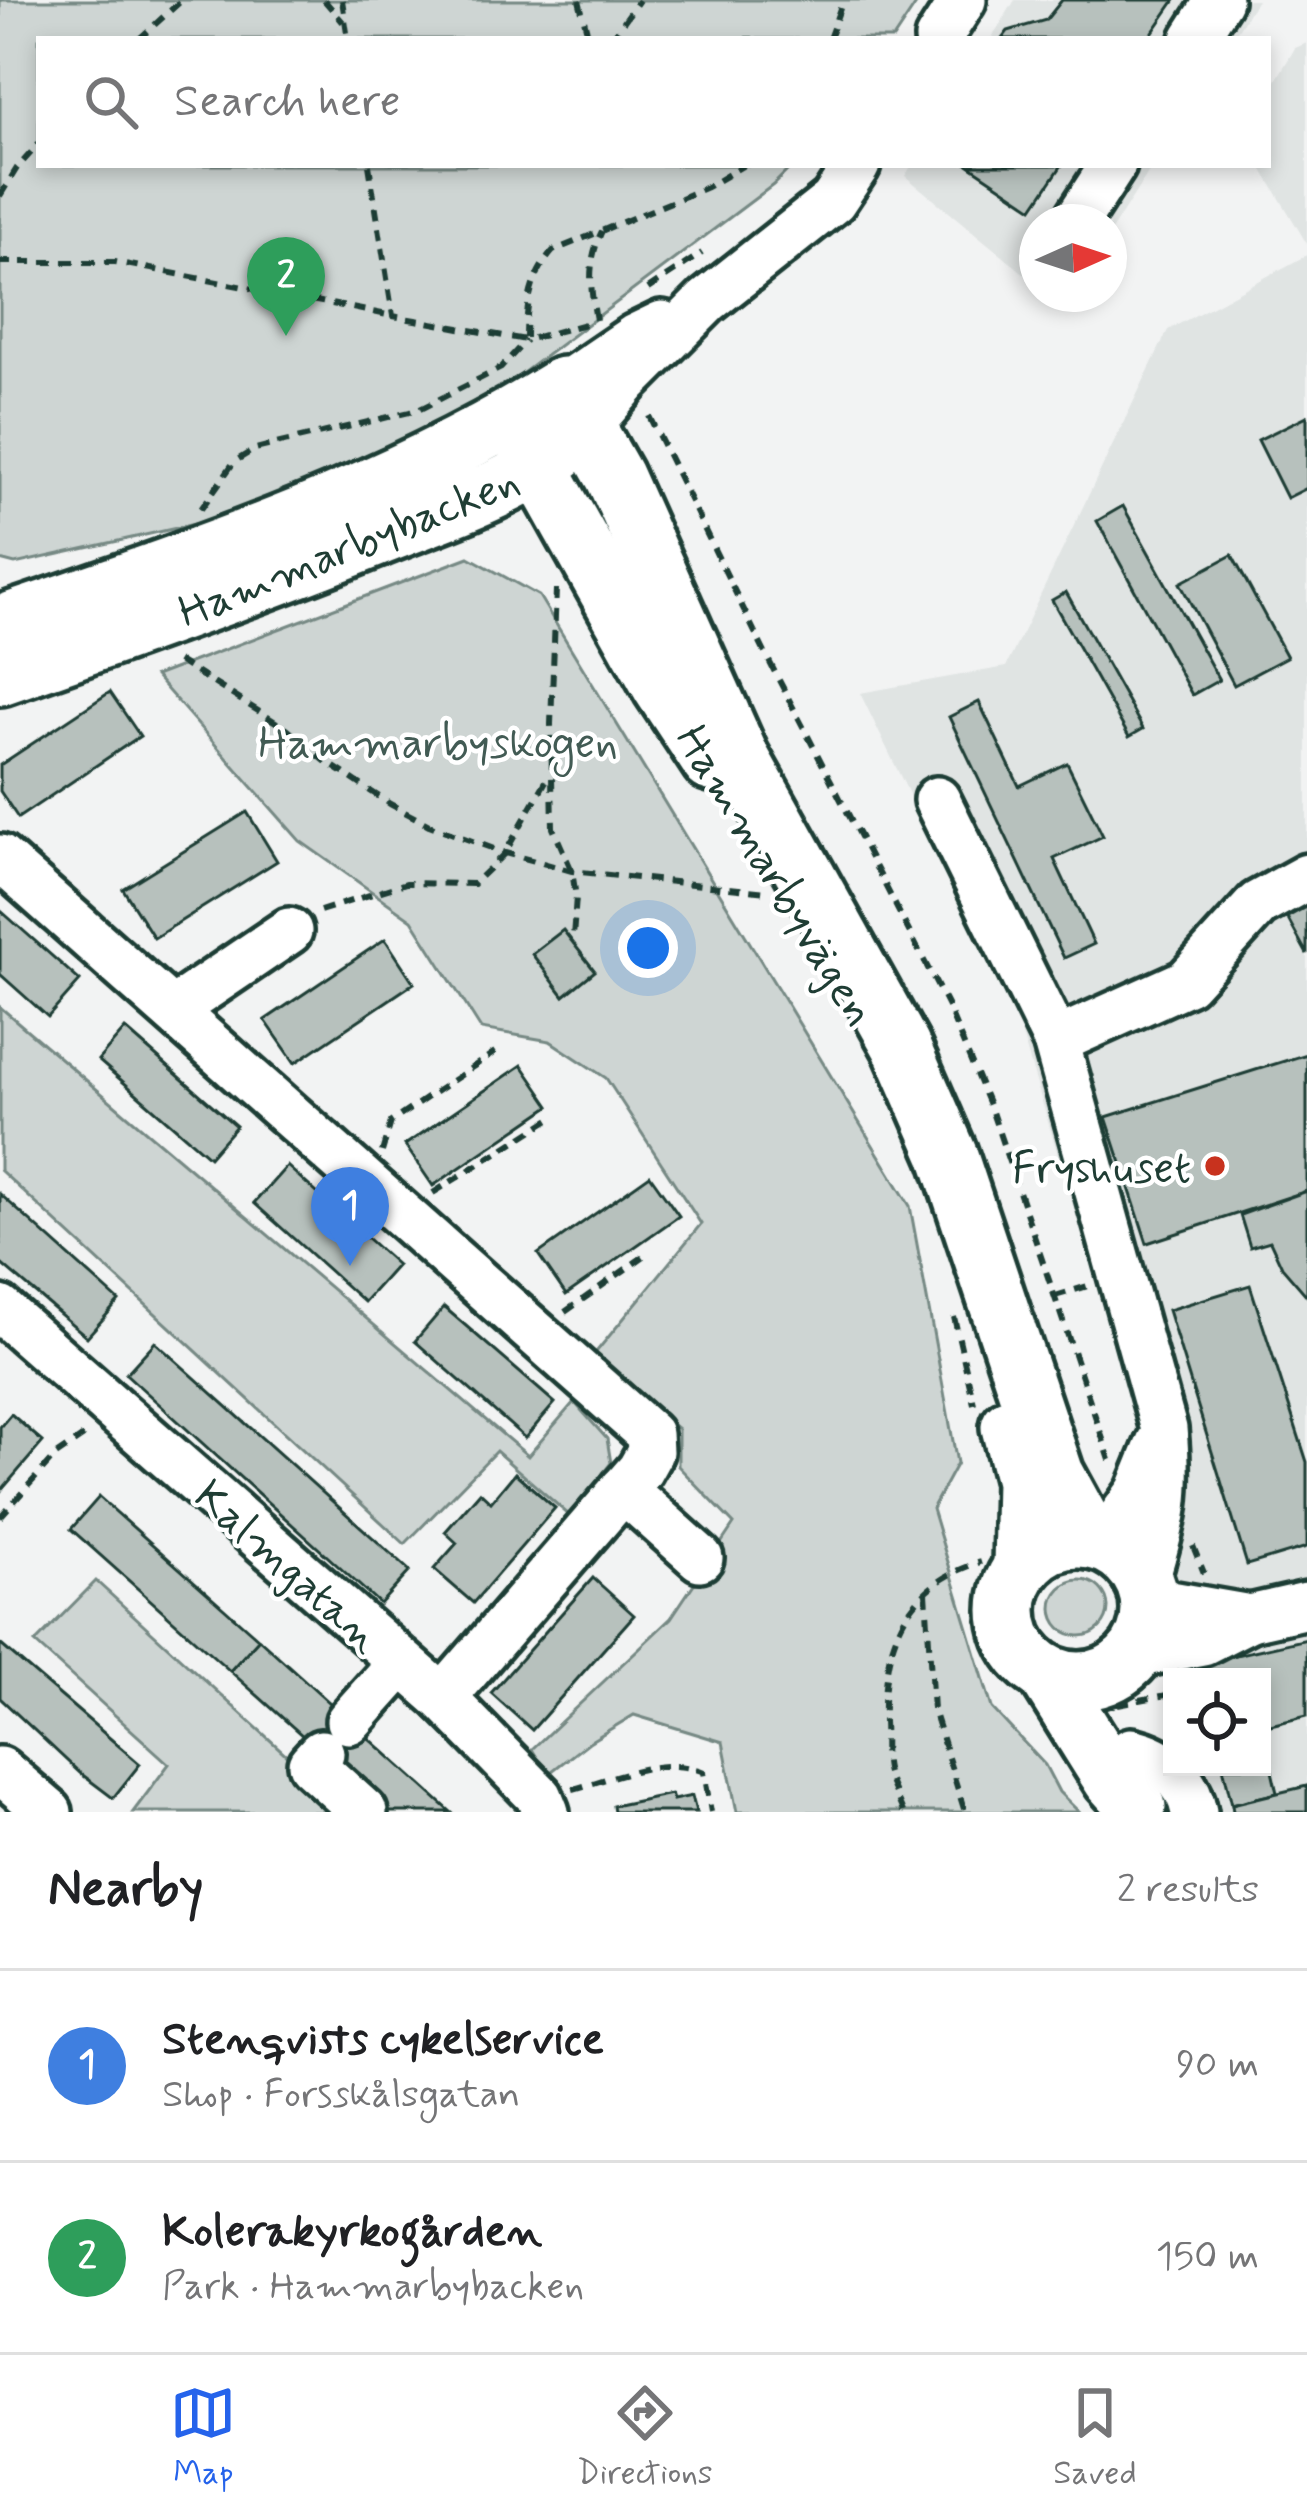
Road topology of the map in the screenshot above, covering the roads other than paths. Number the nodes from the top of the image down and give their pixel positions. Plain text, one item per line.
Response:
1 (963, 0) edge
2 (1219, 0) edge
3 (940, 36) edge
4 (1196, 36) edge
5 (855, 168) edge
6 (1111, 168) edge
7 (1088, 204) edge
8 (575, 407) junction
9 (511, 418) junction
10 (540, 468) junction
11 (0, 625) edge
12 (0, 676) edge
13 (937, 800) dead end
14 (0, 858) edge
15 (1307, 877) edge
16 (289, 931) road end
17 (174, 1009) junction
18 (1056, 1041) junction
19 (7, 1330) edge
20 (1165, 1429) junction
21 (632, 1479) junction
22 (1097, 1541) junction
23 (700, 1558) dead end
24 (1003, 1566) junction
25 (1147, 1588) junction
26 (1307, 1605) edge
27 (1250, 1618) junction
28 (400, 1664) junction
29 (1027, 1676) junction
30 (1139, 1694) edge
31 (443, 1699) junction
32 (0, 1770) edge
33 (543, 1804) edge
34 (1137, 1809) edge
35 (49, 1812) edge
36 (364, 1812) edge
37 (1194, 1812) edge

1 - 3 street
2 - 4 street
5 - 8 street, Hammarbybacken
6 - 7 street
8 - 9 main road, Hammarbybacken
8 - 10 main road, Hammarbybacken
8 - 22 main road, Hammarbyvägen
9 - 10 main road, Hammarbyvägen
9 - 11 main road, Hammarbybacken
10 - 12 main road, Hammarbybacken
10 - 24 main road, Hammarbyvägen
13 - 18 street
14 - 17 street
15 - 18 street
16 - 17 street
17 - 21 street
18 - 20 street
19 - 28 street, Kalmgatan
20 - 22 street
20 - 25 street
21 - 23 street
21 - 31 street
22 - 24 main road
22 - 25 main road, Hammarbyvägen
24 - 29 main road, Hammarbyvägen
25 - 27 street
25 - 30 main road, Hammarbyvägen
26 - 27 street
27 - 30 street
28 - 31 street, Kalmgatan
28 - 36 street
29 - 30 main road
29 - 34 main road, Hammarbyvägen
30 - 34 main road, Hammarbyvägen
30 - 37 street
31 - 33 street, Kalmgatan
32 - 35 street

